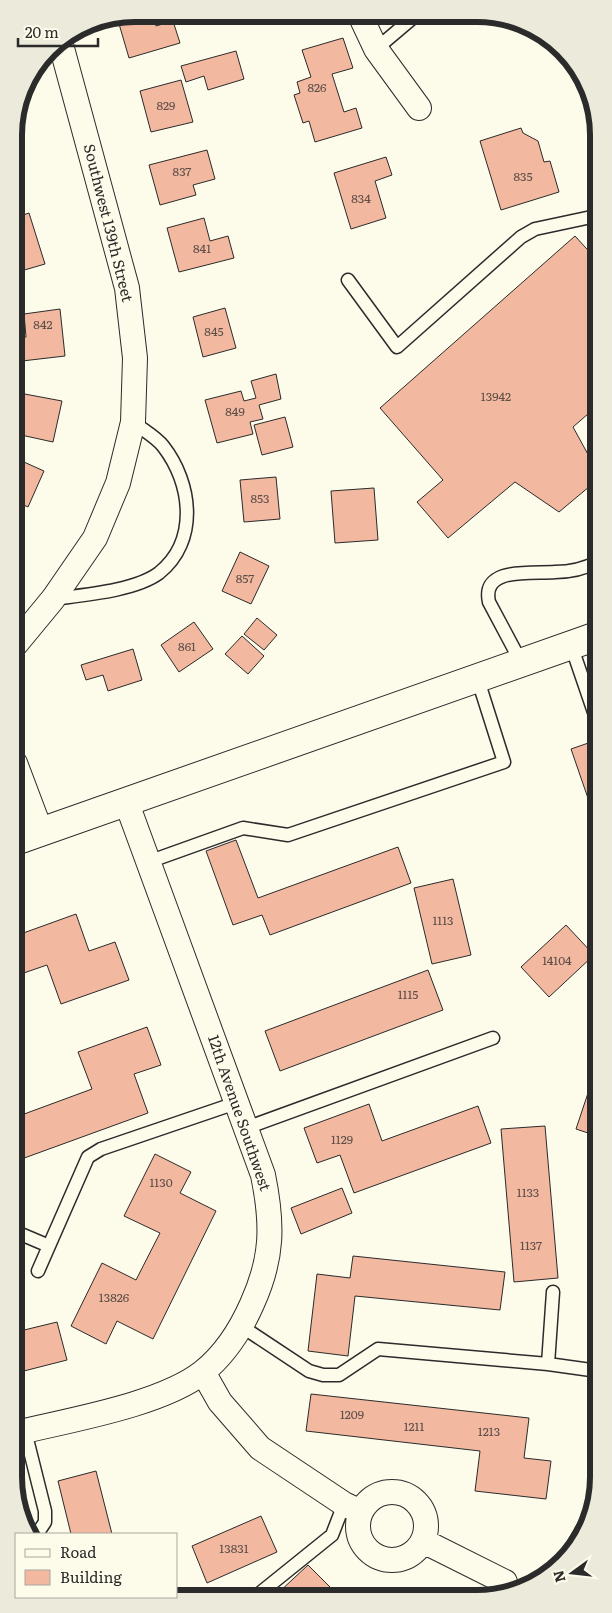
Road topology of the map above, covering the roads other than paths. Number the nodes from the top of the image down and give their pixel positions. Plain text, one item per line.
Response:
1 (363, 22) edge
2 (408, 22) edge
3 (376, 49) junction
4 (62, 50) edge
5 (419, 108) dead end
6 (590, 217) edge
7 (348, 280) dead end
8 (134, 422) junction
9 (590, 565) edge
10 (53, 599) junction
11 (23, 636) edge
12 (590, 639) edge
13 (571, 645) junction
14 (521, 662) junction
15 (476, 677) junction
16 (590, 699) edge
17 (23, 783) edge
18 (126, 801) junction
19 (41, 832) junction
20 (22, 838) edge
21 (148, 862) junction
22 (493, 1038) dead end
23 (236, 1103) junction
24 (246, 1128) junction
25 (22, 1235) edge
26 (49, 1246) junction
27 (38, 1272) dead end
28 (553, 1292) dead end
29 (240, 1326) junction
30 (548, 1364) junction
31 (589, 1370) edge
32 (203, 1372) junction
33 (22, 1432) edge
34 (22, 1435) edge
35 (352, 1508) junction
36 (38, 1533) edge
37 (423, 1541) junction
38 (499, 1588) edge
39 (264, 1590) edge

1 - 3 street
2 - 3 lane
3 - 5 street
4 - 8 street, Southwest 139th Street
6 - 7 lane
8 - 10 street, Southwest 139th Street
8 - 10 lane
9 - 14 lane
10 - 11 street, Southwest 139th Street
12 - 13 main road
13 - 14 main road
13 - 16 lane
14 - 15 main road
15 - 18 main road
15 - 21 lane
17 - 19 street
18 - 19 main road
18 - 21 street, 12th Avenue Southwest
19 - 20 main road
21 - 23 street, 12th Avenue Southwest
22 - 24 lane
23 - 24 street, 12th Avenue Southwest
23 - 26 lane
24 - 29 street, 12th Avenue Southwest
25 - 26 lane
26 - 27 lane
28 - 30 lane
29 - 30 lane
29 - 32 street, 12th Avenue Southwest
30 - 31 lane
32 - 33 street, 12th Avenue Southwest
32 - 35 street
34 - 36 lane
35 - 37 street
35 - 37 street
35 - 39 lane
37 - 38 street

